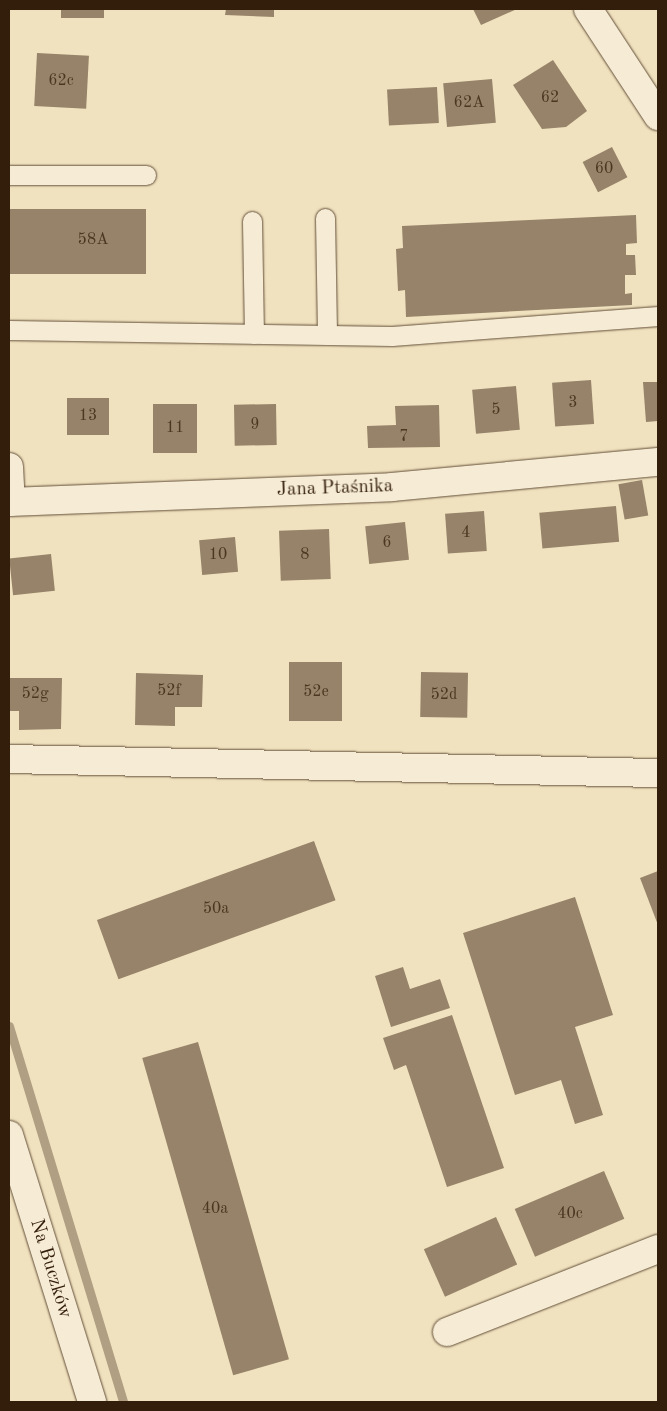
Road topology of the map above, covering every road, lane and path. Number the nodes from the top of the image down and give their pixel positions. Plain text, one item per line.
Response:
1 (588, 9) edge
2 (658, 116) edge
3 (9, 175) edge
4 (146, 175) dead end
5 (325, 218) dead end
6 (252, 221) dead end
7 (658, 316) edge
8 (9, 330) edge
9 (254, 334) junction
10 (327, 335) junction
11 (658, 462) edge
12 (9, 467) edge
13 (10, 502) edge
14 (9, 759) edge
15 (658, 773) edge
16 (9, 1135) edge
17 (658, 1249) edge
18 (447, 1332) dead end
19 (92, 1402) edge

1 - 2 street
3 - 4 lane
5 - 10 lane
6 - 9 lane
7 - 10 lane
8 - 9 lane
9 - 10 lane
11 - 13 street, Jana Ptaśnika
12 - 13 street, Jana Ptaśnika
14 - 15 street
16 - 19 street, Na Buczków
17 - 18 street

